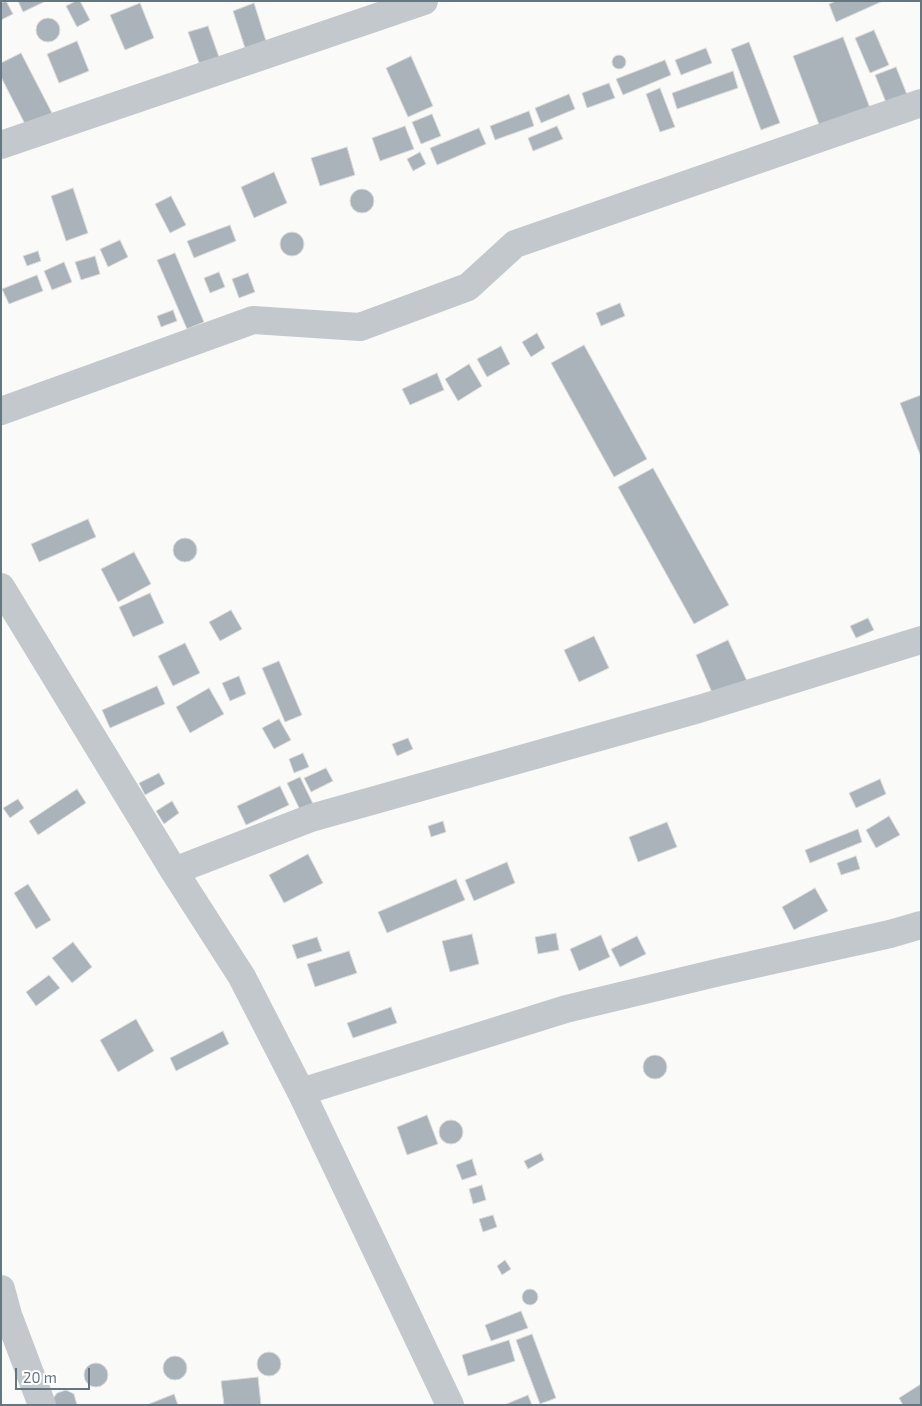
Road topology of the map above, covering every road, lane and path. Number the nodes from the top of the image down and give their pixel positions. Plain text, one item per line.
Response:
1 (424, 1) edge
2 (921, 103) edge
3 (1, 146) edge
4 (1, 411) edge
5 (1, 587) edge
6 (921, 640) edge
7 (174, 872) junction
8 (921, 925) edge
9 (301, 1092) junction
10 (1, 1289) edge
11 (42, 1405) edge
12 (450, 1405) edge

1 - 3 street
2 - 4 street
5 - 7 street
6 - 7 street
7 - 9 street
8 - 9 street
9 - 12 street
10 - 11 street

